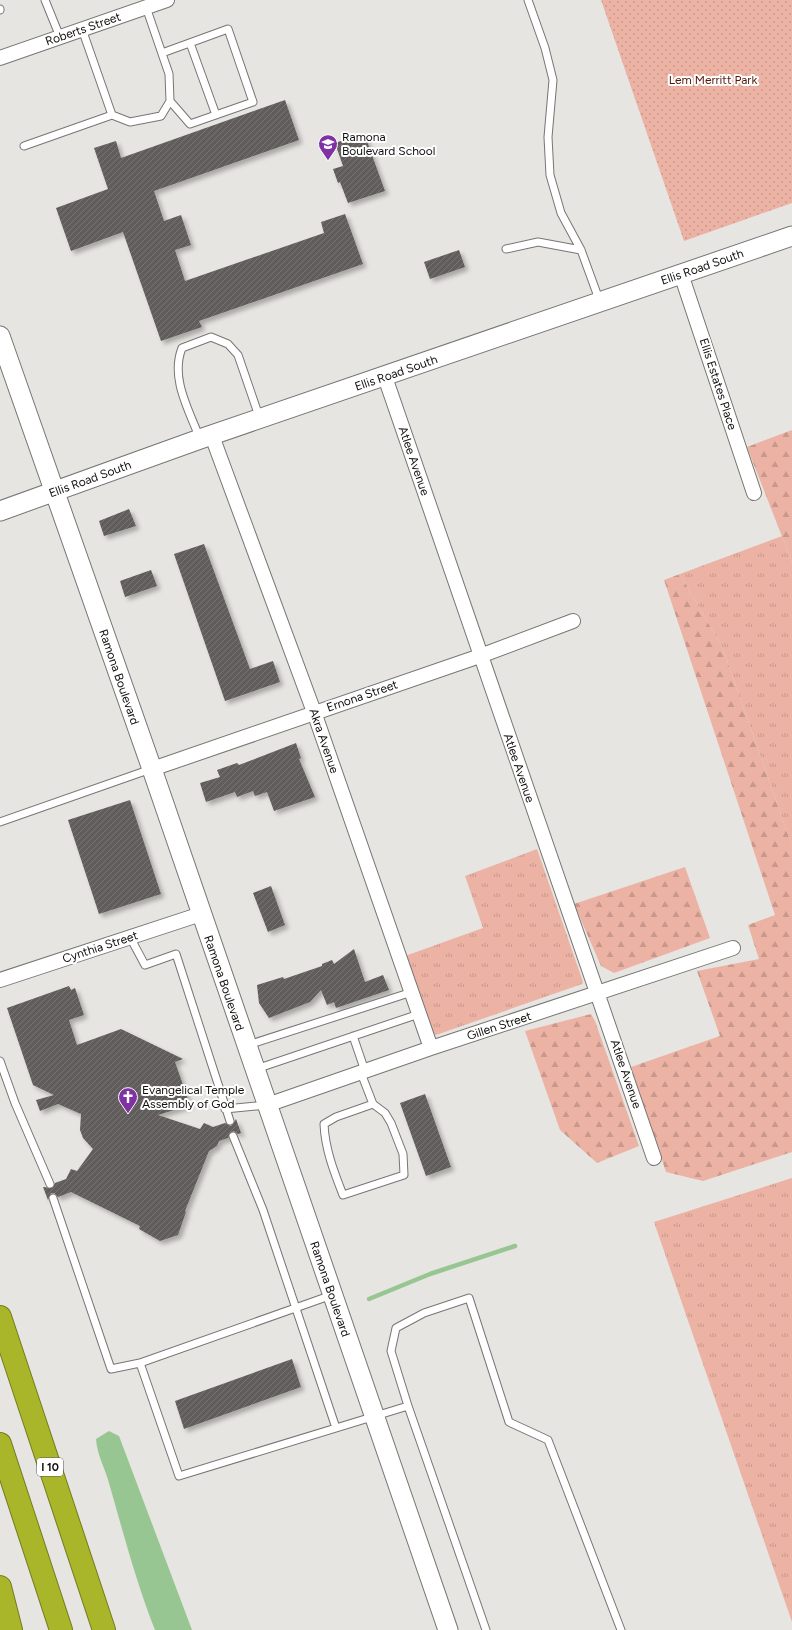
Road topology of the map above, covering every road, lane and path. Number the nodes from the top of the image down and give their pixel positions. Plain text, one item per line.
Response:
1 (45, 0) edge
2 (167, 0) edge
3 (528, 0) edge
4 (146, 7) junction
5 (82, 30) junction
6 (60, 38) junction
7 (190, 43) junction
8 (162, 53) junction
9 (0, 58) edge
10 (170, 101) junction
11 (112, 115) junction
12 (216, 115) junction
13 (24, 146) dead end
14 (792, 236) edge
15 (506, 249) dead end
16 (581, 250) junction
17 (681, 274) junction
18 (600, 302) junction
19 (0, 336) edge
20 (385, 377) junction
21 (260, 419) junction
22 (206, 438) junction
23 (54, 491) junction
24 (754, 493) dead end
25 (0, 511) edge
26 (573, 621) dead end
27 (480, 656) junction
28 (314, 712) junction
29 (152, 769) junction
30 (0, 822) edge
31 (201, 914) junction
32 (130, 937) junction
33 (733, 948) dead end
34 (0, 980) edge
35 (412, 992) junction
36 (599, 993) junction
37 (419, 1014) junction
38 (353, 1036) junction
39 (246, 1046) junction
40 (431, 1048) junction
41 (0, 1061) edge
42 (254, 1070) junction
43 (363, 1072) junction
44 (373, 1104) junction
45 (267, 1106) junction
46 (225, 1108) junction
47 (230, 1122) dead end
48 (233, 1136) dead end
49 (654, 1158) dead end
50 (50, 1184) dead end
51 (53, 1198) dead end
52 (333, 1295) junction
53 (296, 1308) junction
54 (0, 1317) edge
55 (140, 1363) junction
56 (408, 1406) junction
57 (374, 1417) junction
58 (336, 1428) junction
59 (0, 1444) edge
60 (0, 1587) edge
61 (103, 1626) edge
62 (11, 1630) edge
63 (61, 1630) edge
64 (448, 1630) edge
65 (486, 1630) edge
66 (621, 1630) edge

1 - 6 lane
2 - 4 street, Roberts Street
3 - 16 lane
4 - 5 street, Roberts Street
4 - 8 lane
5 - 6 street, Roberts Street
5 - 11 lane
6 - 9 street, Roberts Street
7 - 8 lane
7 - 12 lane
7 - 12 lane
8 - 10 lane
10 - 11 lane
10 - 12 lane
11 - 13 lane
14 - 17 street, Ellis Road South
15 - 16 lane
16 - 18 lane
17 - 18 street, Ellis Road South
17 - 24 street, Ellis Estates Place
18 - 20 street, Ellis Road South
19 - 23 street, Ramona Boulevard
20 - 21 street, Ellis Road South
20 - 27 street, Atlee Avenue
21 - 22 street, Ellis Road South
21 - 22 lane
22 - 23 street, Ellis Road South
22 - 28 street, Akra Avenue
23 - 25 street, Ellis Road South
23 - 29 street, Ramona Boulevard
26 - 27 street, Ernona Street
27 - 28 street, Ernona Street
27 - 36 street, Atlee Avenue
28 - 29 street, Ernona Street
28 - 35 street, Akra Avenue
29 - 30 lane
29 - 31 street, Ramona Boulevard
31 - 32 street, Cynthia Street
31 - 39 street, Ramona Boulevard
32 - 34 street, Cynthia Street
32 - 46 lane
33 - 36 street, Gillen Street
35 - 37 street, Akra Avenue
35 - 39 lane
36 - 40 street, Gillen Street
36 - 49 street, Atlee Avenue
37 - 38 lane
37 - 40 street, Akra Avenue
38 - 42 lane
38 - 43 lane
39 - 42 street, Ramona Boulevard
40 - 43 street, Gillen Street
41 - 50 lane
42 - 45 street, Ramona Boulevard
43 - 44 lane
43 - 45 street, Gillen Street
44 - 44 lane
45 - 46 lane
45 - 52 street, Ramona Boulevard
46 - 47 lane
48 - 53 lane
51 - 55 lane
52 - 53 lane
52 - 57 street, Ramona Boulevard
53 - 55 lane
53 - 58 lane
54 - 61 highway, I 10
55 - 58 lane
56 - 57 lane
56 - 65 lane
56 - 66 lane
57 - 58 lane
57 - 64 street, Ramona Boulevard
59 - 63 highway
60 - 62 highway

